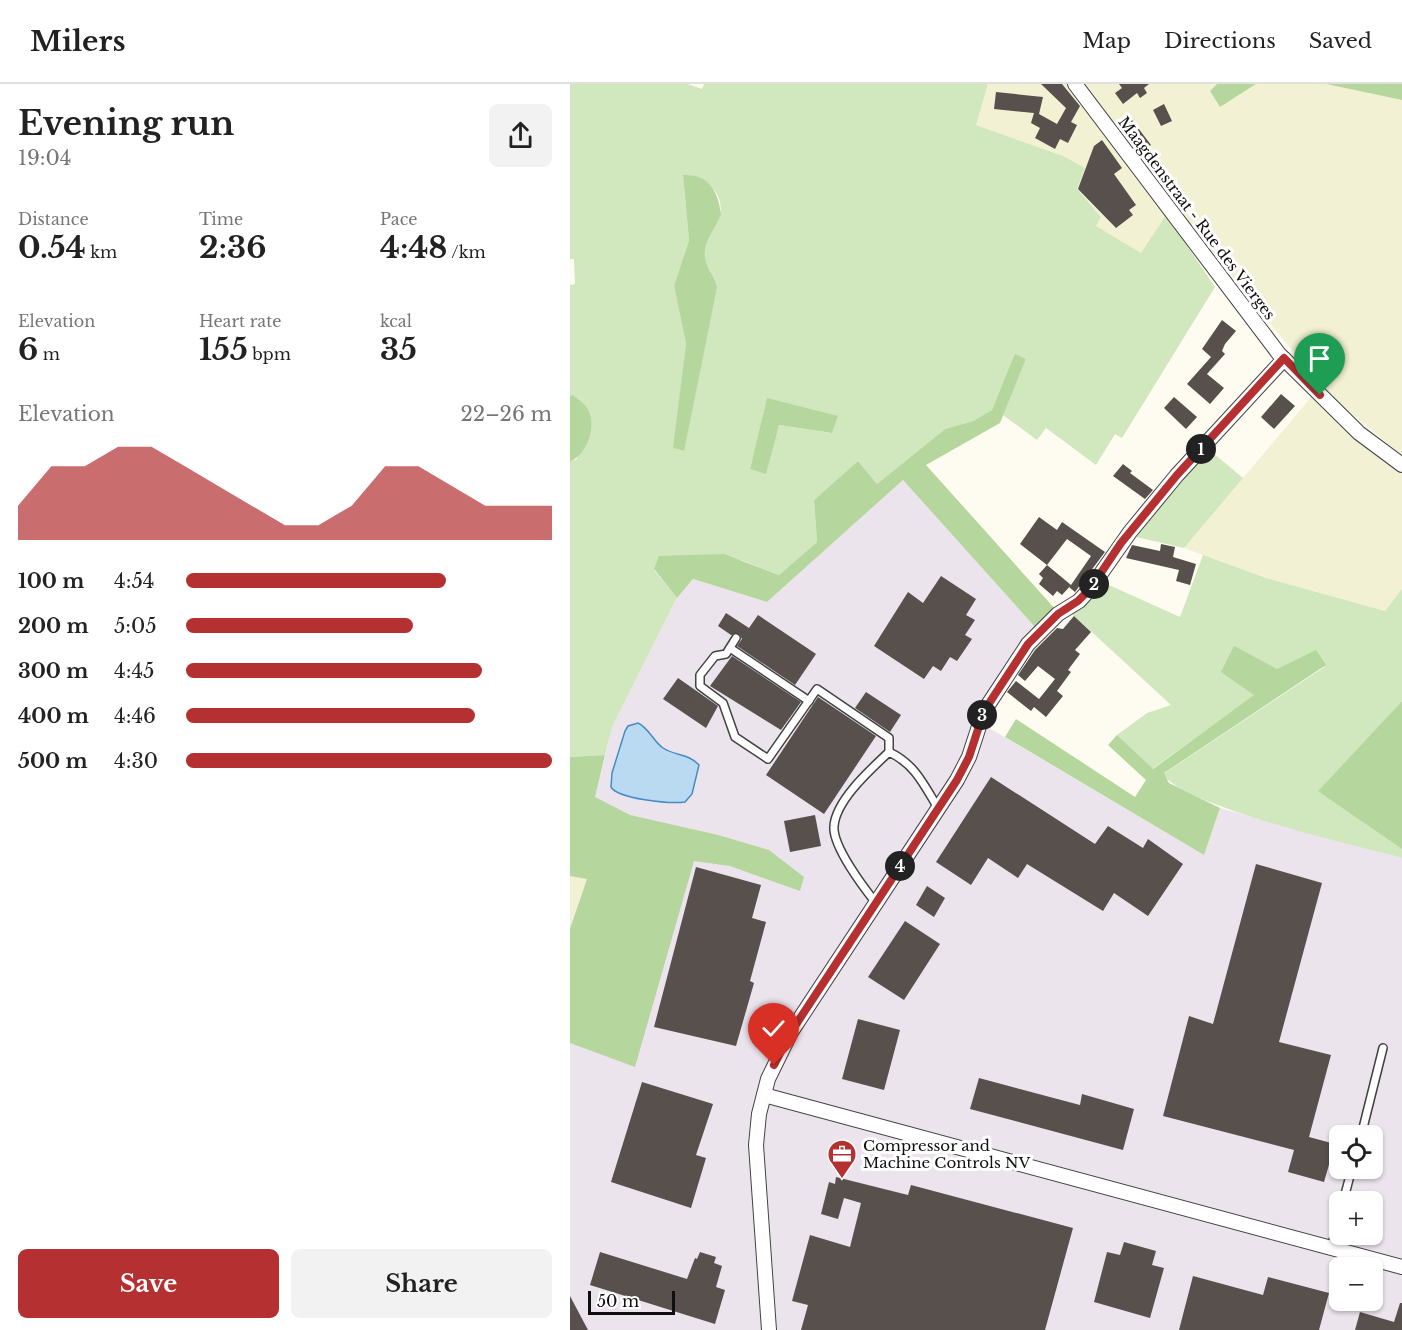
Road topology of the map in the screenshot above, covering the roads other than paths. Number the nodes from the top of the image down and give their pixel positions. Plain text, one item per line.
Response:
1 (1075, 84) edge
2 (1284, 358) junction
3 (1402, 465) edge
4 (736, 638) dead end
5 (730, 648) junction
6 (809, 701) junction
7 (889, 752) junction
8 (938, 808) junction
9 (876, 903) junction
10 (1383, 1048) dead end
11 (764, 1095) junction
12 (1363, 1125) edge
13 (1332, 1245) edge
14 (1331, 1248) junction
15 (1402, 1267) edge
16 (769, 1330) edge

1 - 2 street, Maagdenstraat - Rue des Vierges
2 - 3 street, Maagdenstraat - Rue des Vierges
2 - 8 street
4 - 5 lane
5 - 6 lane
5 - 6 lane
6 - 7 lane
7 - 8 lane
7 - 9 lane
8 - 9 street
9 - 11 street
10 - 12 lane
11 - 14 street
11 - 16 street
13 - 14 lane
14 - 15 street

